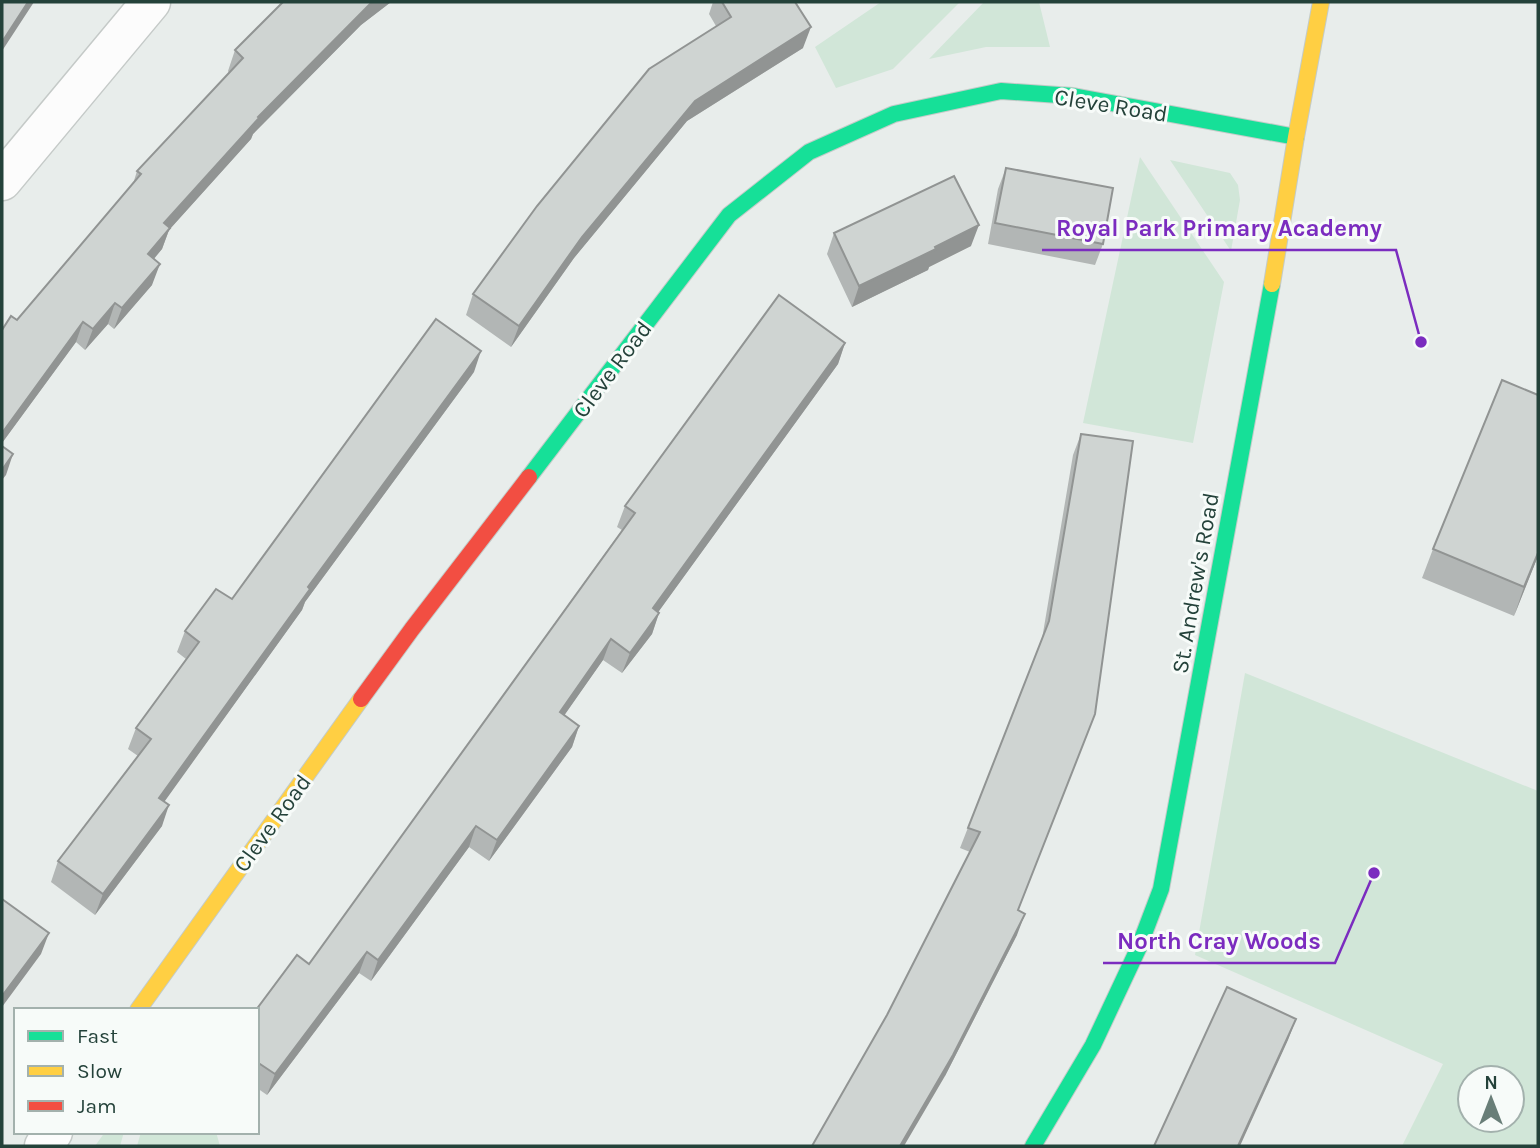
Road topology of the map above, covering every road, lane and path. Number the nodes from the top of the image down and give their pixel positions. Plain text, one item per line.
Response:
1 (151, 2) edge
2 (1321, 2) edge
3 (1296, 137) junction
4 (2, 181) edge
5 (139, 1008) edge
6 (1033, 1146) edge

1 - 4 street
2 - 3 street, St. Andrew's Road
3 - 5 street, Cleve Road
3 - 6 street, St. Andrew's Road

